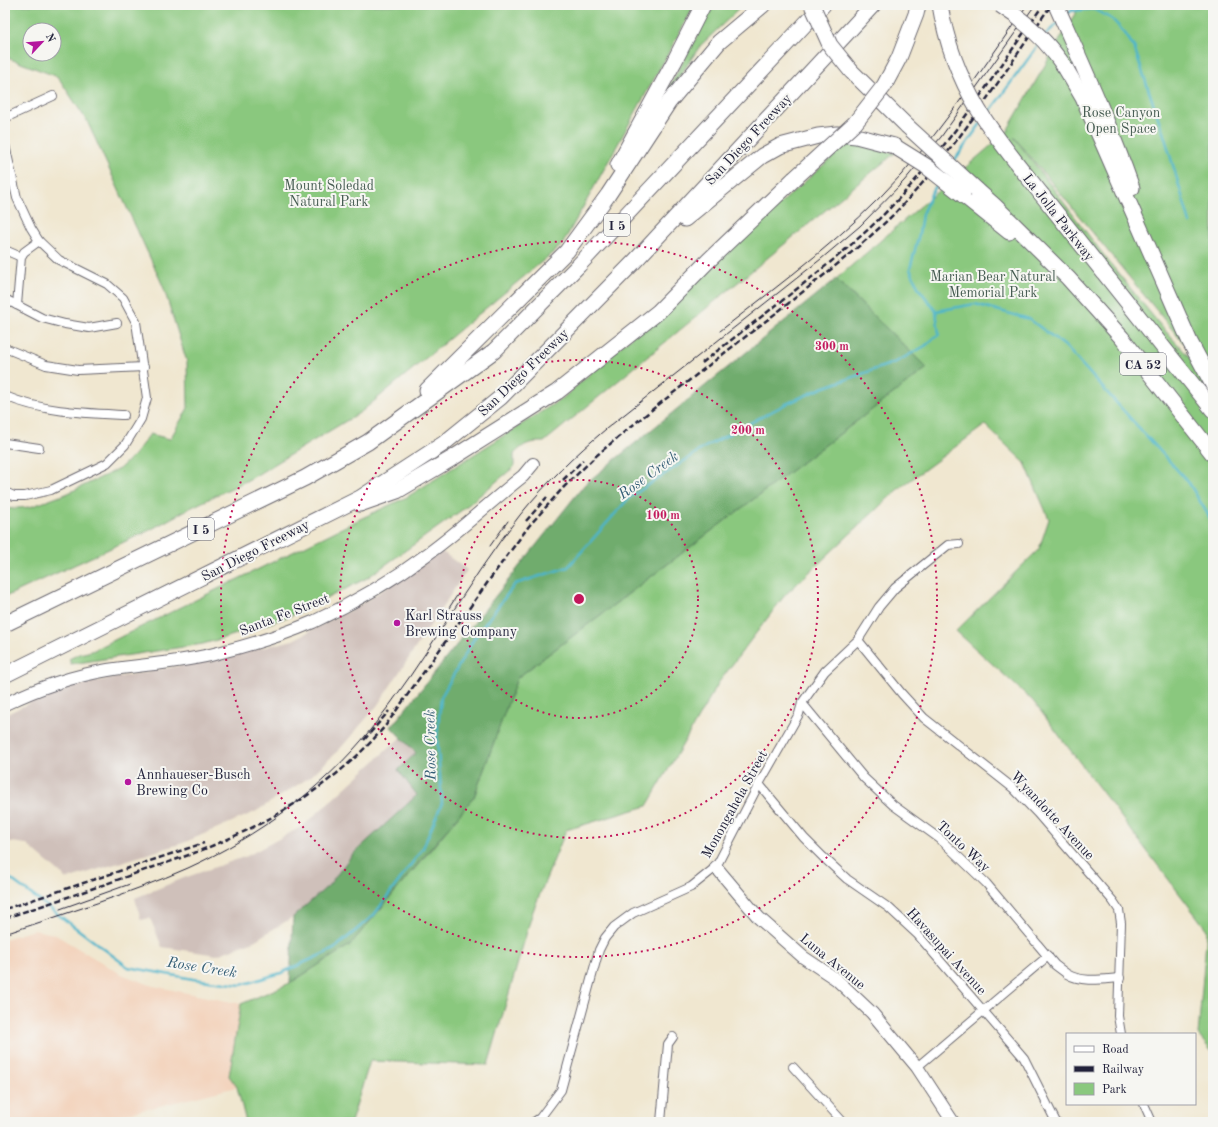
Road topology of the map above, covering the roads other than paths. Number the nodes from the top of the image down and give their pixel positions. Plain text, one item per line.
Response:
1 (703, 5) edge
2 (762, 5) edge
3 (812, 5) edge
4 (818, 5) edge
5 (823, 5) edge
6 (873, 5) edge
7 (918, 5) edge
8 (940, 5) edge
9 (1000, 5) edge
10 (1056, 5) edge
11 (851, 71) junction
12 (53, 96) dead end
13 (5, 118) edge
14 (5, 145) edge
15 (970, 193) junction
16 (39, 241) junction
17 (575, 242) junction
18 (5, 250) edge
19 (21, 257) junction
20 (634, 262) junction
21 (1155, 264) junction
22 (5, 299) edge
23 (17, 305) junction
24 (117, 323) dead end
25 (5, 348) edge
26 (144, 367) junction
27 (1213, 385) edge
28 (5, 396) edge
29 (1213, 410) edge
30 (124, 415) dead end
31 (392, 425) junction
32 (5, 443) edge
33 (39, 448) dead end
34 (1213, 454) edge
35 (533, 464) dead end
36 (5, 492) edge
37 (310, 522) junction
38 (959, 544) dead end
39 (5, 624) edge
40 (858, 640) junction
41 (5, 675) edge
42 (802, 703) junction
43 (5, 704) edge
44 (760, 784) junction
45 (716, 867) junction
46 (1048, 956) junction
47 (1120, 978) junction
48 (984, 1011) junction
49 (1121, 1033) edge
50 (673, 1037) dead end
51 (917, 1067) junction
52 (793, 1068) dead end
53 (1144, 1105) edge
54 (534, 1122) edge
55 (661, 1122) edge
56 (843, 1122) edge
57 (952, 1122) edge
58 (1056, 1122) edge
59 (1152, 1122) edge

1 - 17 highway
2 - 17 highway
3 - 11 highway, bridge
4 - 11 highway, bridge
5 - 31 highway, I 5
6 - 20 highway, San Diego Freeway / I 5
7 - 37 highway, bridge
8 - 29 highway, La Jolla Parkway, bridge
9 - 21 highway, bridge
10 - 21 highway
11 - 15 highway, bridge
12 - 13 street
14 - 16 street
15 - 20 highway, bridge
15 - 34 highway, CA 52
16 - 19 street
16 - 26 street
17 - 31 highway
18 - 19 street
19 - 23 street
20 - 37 highway, San Diego Freeway / I 5
21 - 27 highway
22 - 23 street
23 - 24 street
25 - 26 street
26 - 36 street
28 - 30 street
31 - 39 highway, I 5
32 - 33 street
35 - 43 street, Santa Fe Street
37 - 41 highway, San Diego Freeway / I 5
38 - 40 street, Monongahela Street
40 - 42 street, Monongahela Street
40 - 47 street, Wyandotte Avenue
42 - 44 street, Monongahela Street
42 - 46 street, Tonto Way
44 - 45 street, Monongahela Street
44 - 48 street, Havasupai Avenue
45 - 51 street, Luna Avenue
45 - 54 street, Monongahela Street
46 - 47 street, Tonto Way
46 - 48 street
47 - 49 street, Wyandotte Avenue
48 - 51 street
48 - 58 street, Havasupai Avenue
50 - 55 street
51 - 57 street, Luna Avenue
52 - 56 street
53 - 59 street

